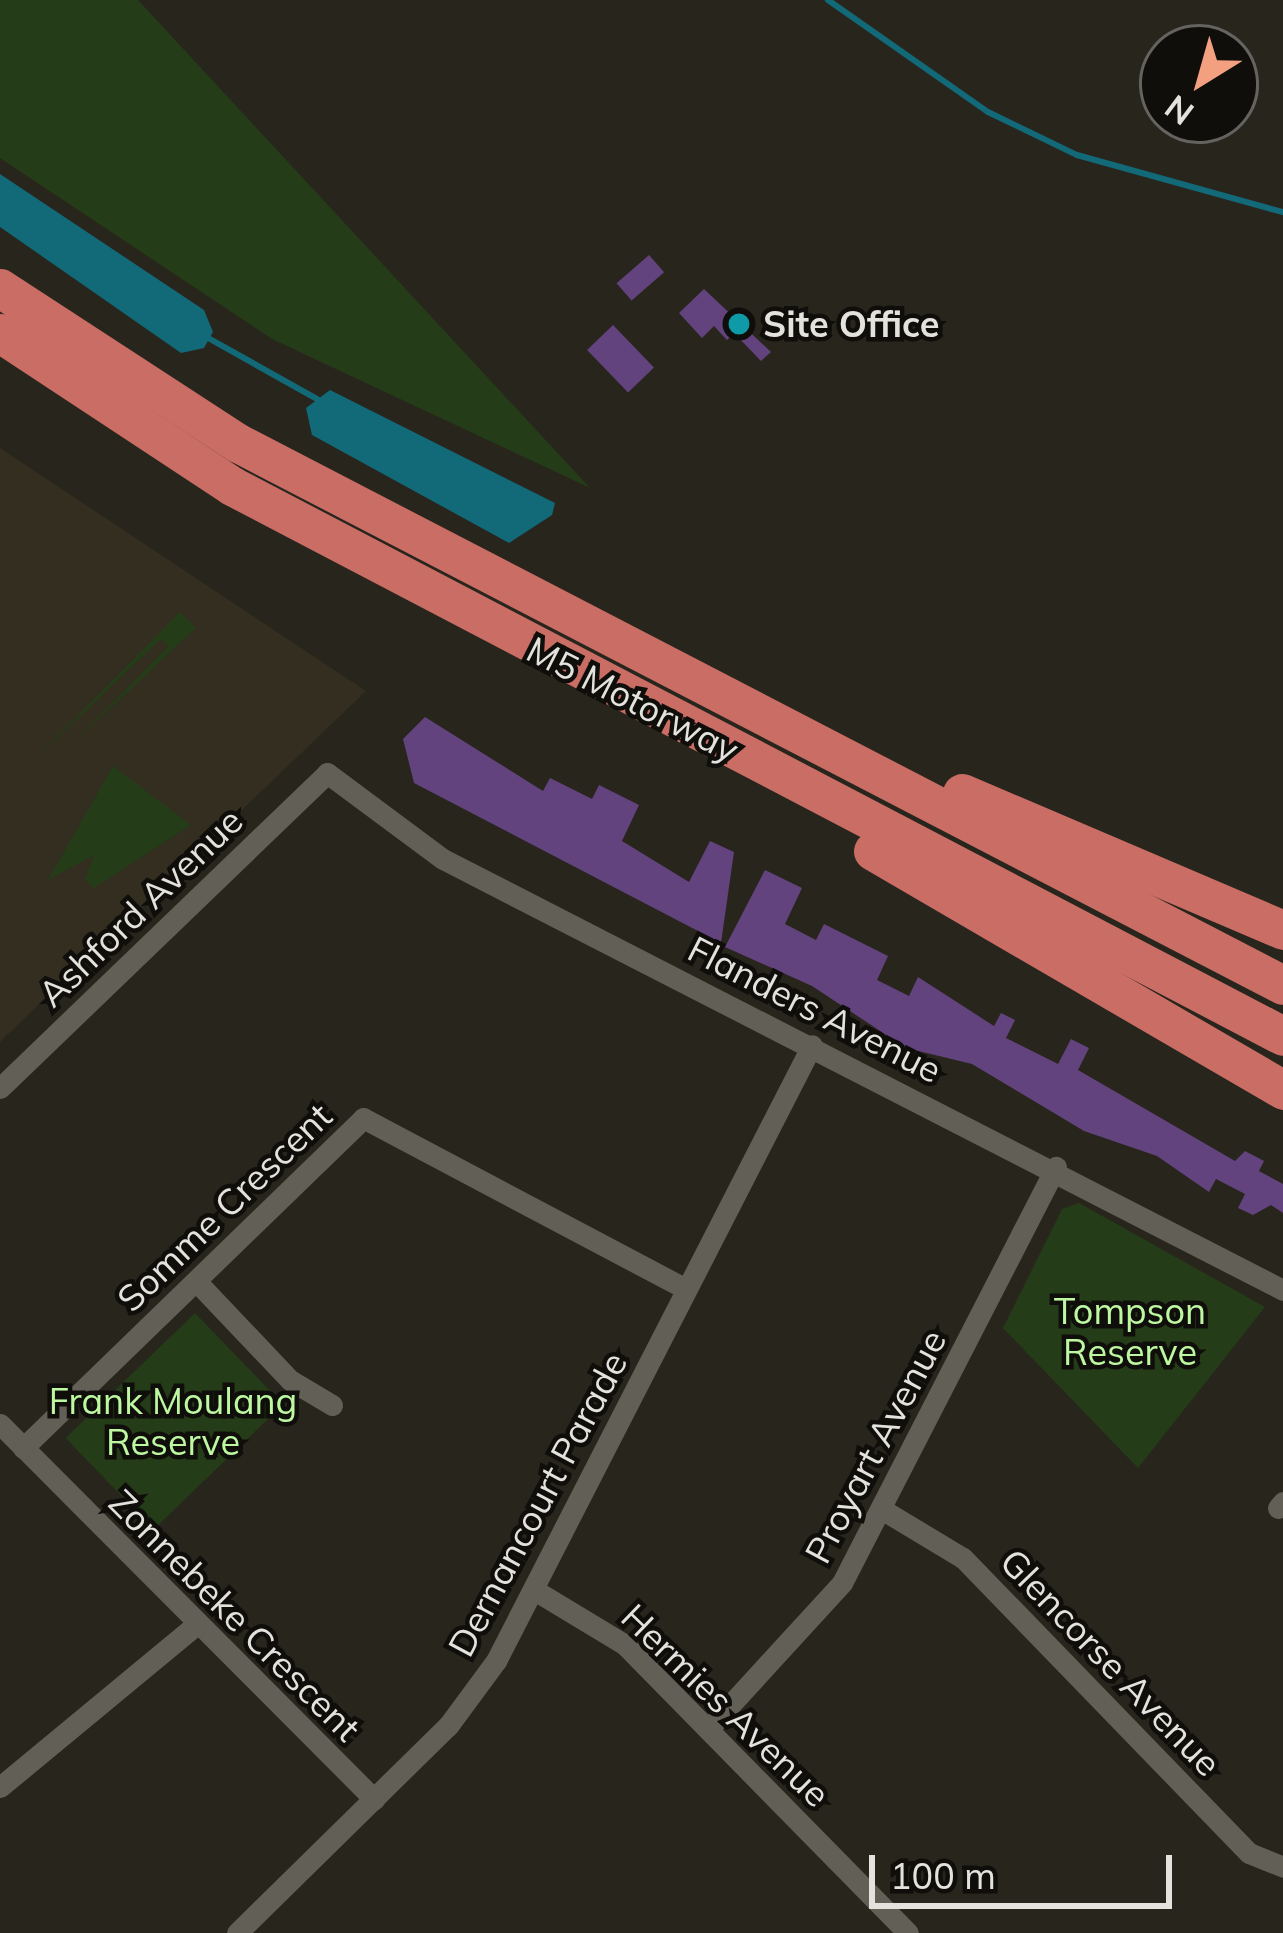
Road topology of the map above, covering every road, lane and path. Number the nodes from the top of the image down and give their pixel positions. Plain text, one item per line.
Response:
1 (0, 288) edge
2 (0, 333) edge
3 (442, 600) junction
4 (600, 635) junction
5 (326, 773) joint
6 (1283, 930) edge
7 (1283, 986) edge
8 (1283, 1036) edge
9 (812, 1045) junction
10 (0, 1088) edge
11 (1283, 1090) edge
12 (1056, 1167) junction
13 (196, 1281) junction
14 (686, 1289) junction
15 (1283, 1290) edge
16 (332, 1406) dead end
17 (0, 1424) edge
18 (23, 1448) junction
19 (883, 1510) junction
20 (536, 1591) junction
21 (198, 1623) junction
22 (710, 1726) junction
23 (0, 1787) edge
24 (374, 1799) junction
25 (1283, 1867) edge
26 (237, 1933) edge
27 (908, 1933) edge

1 - 4 highway, M5 Motorway
2 - 3 highway, M5 Motorway
3 - 8 highway, M5 Motorway
3 - 11 highway
4 - 6 highway
4 - 7 highway, M5 Motorway
5 - 9 street, Flanders Avenue
5 - 10 street, Ashford Avenue
9 - 12 street, Flanders Avenue
9 - 14 street, Dernancourt Parade
12 - 15 street, Flanders Avenue
12 - 19 street, Proyart Avenue
13 - 14 street, Somme Crescent
13 - 16 street
13 - 18 street, Somme Crescent
14 - 20 street, Dernancourt Parade
17 - 18 street, Zonnebeke Crescent
18 - 21 street, Zonnebeke Crescent
19 - 22 street, Proyart Avenue
19 - 25 street, Glencorse Avenue
20 - 22 street, Hermies Avenue
20 - 24 street, Dernancourt Parade
21 - 23 street
21 - 24 street, Zonnebeke Crescent
22 - 27 street, Hermies Avenue
24 - 26 street, Dernancourt Parade

